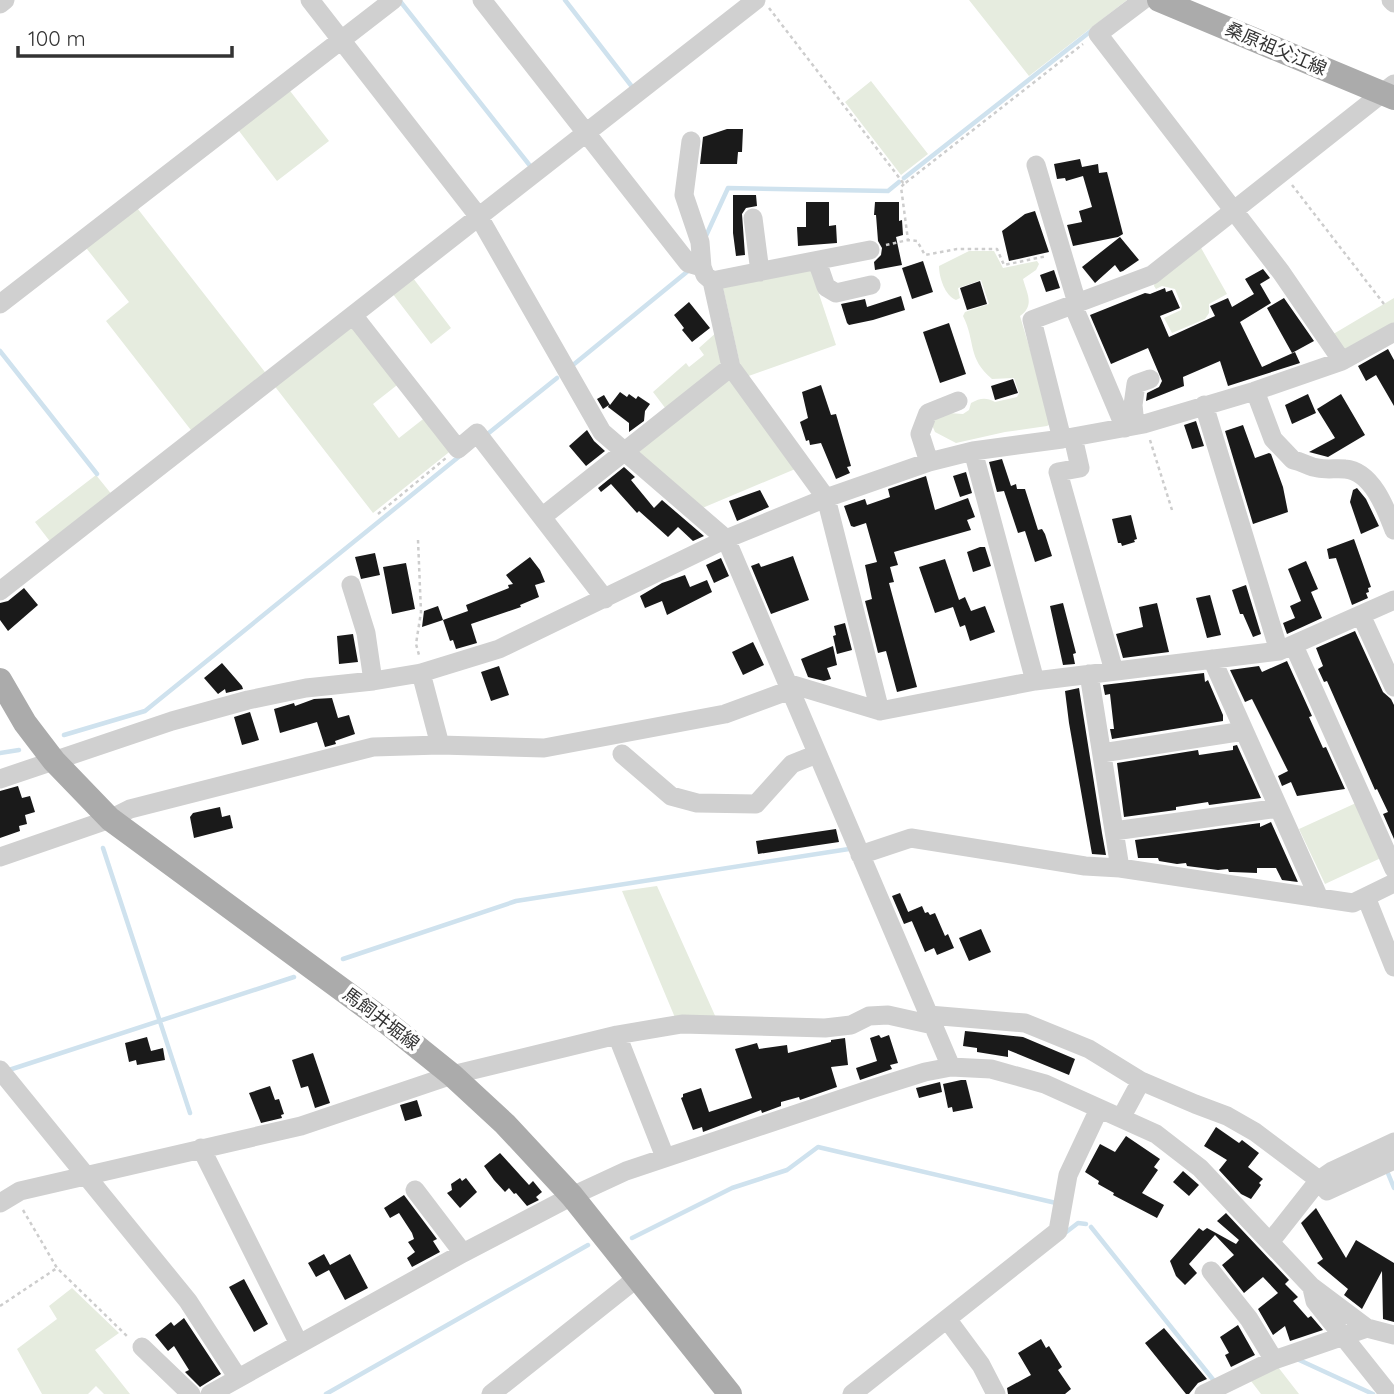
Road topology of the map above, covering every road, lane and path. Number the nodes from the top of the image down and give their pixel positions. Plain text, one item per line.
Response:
1 (5, 0) edge
2 (310, 0) edge
3 (393, 0) edge
4 (482, 0) edge
5 (756, 0) edge
6 (763, 0) edge
7 (1143, 0) edge
8 (1159, 0) edge
9 (0, 4) edge
10 (1098, 34) junction
11 (341, 41) junction
12 (1390, 92) edge
13 (586, 133) junction
14 (691, 141) dead end
15 (1037, 165) dead end
16 (1282, 172) junction
17 (904, 184) junction
18 (124, 192) dead end
19 (1234, 209) junction
20 (479, 217) junction
21 (752, 218) dead end
22 (908, 240) junction
23 (870, 250) joint
24 (1063, 253) junction
25 (817, 261) junction
26 (760, 272) junction
27 (707, 274) junction
28 (871, 285) dead end
29 (0, 289) edge
30 (0, 304) edge
31 (1075, 304) junction
32 (1384, 304) dead end
33 (353, 315) junction
34 (1394, 332) edge
35 (1342, 361) junction
36 (731, 367) junction
37 (1150, 379) dead end
38 (1255, 391) junction
39 (958, 401) dead end
40 (1204, 405) junction
41 (1135, 426) junction
42 (1067, 438) junction
43 (458, 449) junction
44 (973, 451) junction
45 (625, 452) junction
46 (929, 462) junction
47 (826, 498) junction
48 (1172, 510) dead end
49 (378, 514) dead end
50 (542, 517) junction
51 (1394, 530) edge
52 (726, 538) junction
53 (418, 540) dead end
54 (351, 585) dead end
55 (0, 591) edge
56 (605, 598) junction
57 (1394, 600) edge
58 (1361, 615) junction
59 (1287, 649) junction
60 (1212, 659) junction
61 (1114, 671) junction
62 (423, 672) junction
63 (1089, 674) junction
64 (0, 680) edge
65 (373, 681) junction
66 (1035, 681) junction
67 (789, 687) junction
68 (1394, 687) edge
69 (880, 710) junction
70 (1244, 732) junction
71 (440, 745) junction
72 (1102, 753) junction
73 (622, 754) dead end
74 (817, 754) junction
75 (54, 761) junction
76 (0, 779) edge
77 (1279, 808) junction
78 (110, 820) junction
79 (1114, 831) junction
80 (860, 855) junction
81 (0, 857) edge
82 (1121, 867) junction
83 (1394, 869) edge
84 (1394, 883) edge
85 (1366, 897) junction
86 (1320, 898) junction
87 (1394, 967) edge
88 (931, 1020) junction
89 (617, 1035) junction
90 (951, 1067) junction
91 (0, 1070) edge
92 (452, 1075) junction
93 (1141, 1080) junction
94 (1099, 1109) junction
95 (1121, 1118) junction
96 (1394, 1142) edge
97 (201, 1149) junction
98 (665, 1157) junction
99 (1394, 1160) edge
100 (86, 1175) junction
101 (1319, 1180) junction
102 (415, 1190) dead end
103 (572, 1196) junction
104 (7, 1199) edge
105 (1271, 1241) junction
106 (463, 1253) junction
107 (57, 1268) junction
108 (1211, 1271) dead end
109 (637, 1278) junction
110 (1311, 1286) junction
111 (0, 1307) edge
112 (947, 1319) junction
113 (1367, 1328) junction
114 (1394, 1335) edge
115 (1343, 1336) junction
116 (299, 1344) junction
117 (142, 1346) joint
118 (1274, 1360) junction
119 (238, 1378) junction
120 (218, 1392) edge
121 (191, 1394) edge
122 (491, 1394) edge
123 (730, 1394) edge
124 (852, 1394) edge
125 (996, 1394) edge
126 (1204, 1394) edge
127 (1389, 1394) edge

1 - 9 street
2 - 11 street
3 - 11 street
4 - 13 street
5 - 13 street
6 - 17 path
7 - 10 street
8 - 12 main road, 桑原祖父江線
10 - 17 path
10 - 19 street
11 - 20 street
11 - 30 street
12 - 16 street
13 - 20 street
13 - 27 street
14 - 27 street
15 - 24 street
16 - 19 street
16 - 32 path
17 - 22 path
18 - 29 street
19 - 31 street
19 - 35 street
20 - 33 street
20 - 45 street
21 - 26 street
22 - 23 path
22 - 24 path
23 - 25 street
24 - 31 street
25 - 26 street
25 - 28 street
26 - 27 street
27 - 36 street
31 - 41 street
31 - 42 street
33 - 43 street
33 - 55 street
34 - 35 street
35 - 38 street
36 - 45 street
36 - 47 street
37 - 41 street
38 - 40 street
38 - 51 street
39 - 46 street
40 - 41 street
40 - 59 street
41 - 42 street
41 - 48 path
42 - 44 street
42 - 61 street
43 - 49 path
43 - 50 street
44 - 46 street
44 - 66 street
45 - 50 street
45 - 52 street
46 - 47 street
47 - 52 street
47 - 69 street
50 - 56 street
52 - 56 street
52 - 67 street
53 - 62 path
54 - 65 street
56 - 62 street
57 - 58 street
58 - 59 street
58 - 68 street
59 - 60 street
59 - 83 street
60 - 61 street
60 - 70 street
61 - 63 street
62 - 65 street
62 - 71 street
63 - 66 street
63 - 72 street
64 - 75 main road, 馬飼井堀線
65 - 75 street
66 - 69 street
67 - 69 street
67 - 71 street
67 - 74 street
70 - 72 street
70 - 77 street
71 - 78 street
72 - 79 street
73 - 74 street
74 - 80 street
75 - 76 street
75 - 78 main road, 馬飼井堀線
77 - 79 street
77 - 86 street
78 - 81 street
78 - 92 main road, 馬飼井堀線
79 - 82 street
80 - 82 street
80 - 88 street
82 - 86 street
84 - 85 street
85 - 86 street
85 - 87 street
88 - 89 street
88 - 90 street
88 - 93 street
89 - 92 street
89 - 98 street
90 - 94 street
90 - 98 street
91 - 100 street
92 - 97 street
92 - 103 main road, 馬飼井堀線
93 - 95 street
93 - 101 street
94 - 95 street
94 - 112 street
95 - 105 street
96 - 101 street
97 - 100 street
97 - 116 street
98 - 103 street
99 - 101 street
100 - 104 street
100 - 119 street
101 - 105 street
102 - 106 street
103 - 106 street
103 - 109 main road, 馬飼井堀線
104 - 107 path
105 - 110 street
106 - 116 street
107 - 111 path
107 - 117 path
108 - 118 street
109 - 122 street
109 - 123 main road, 馬飼井堀線
110 - 113 street
110 - 115 street
112 - 124 street
112 - 125 street
113 - 114 street
113 - 115 street
115 - 118 street
115 - 127 street
116 - 119 street
117 - 121 street
118 - 126 street
119 - 120 street

